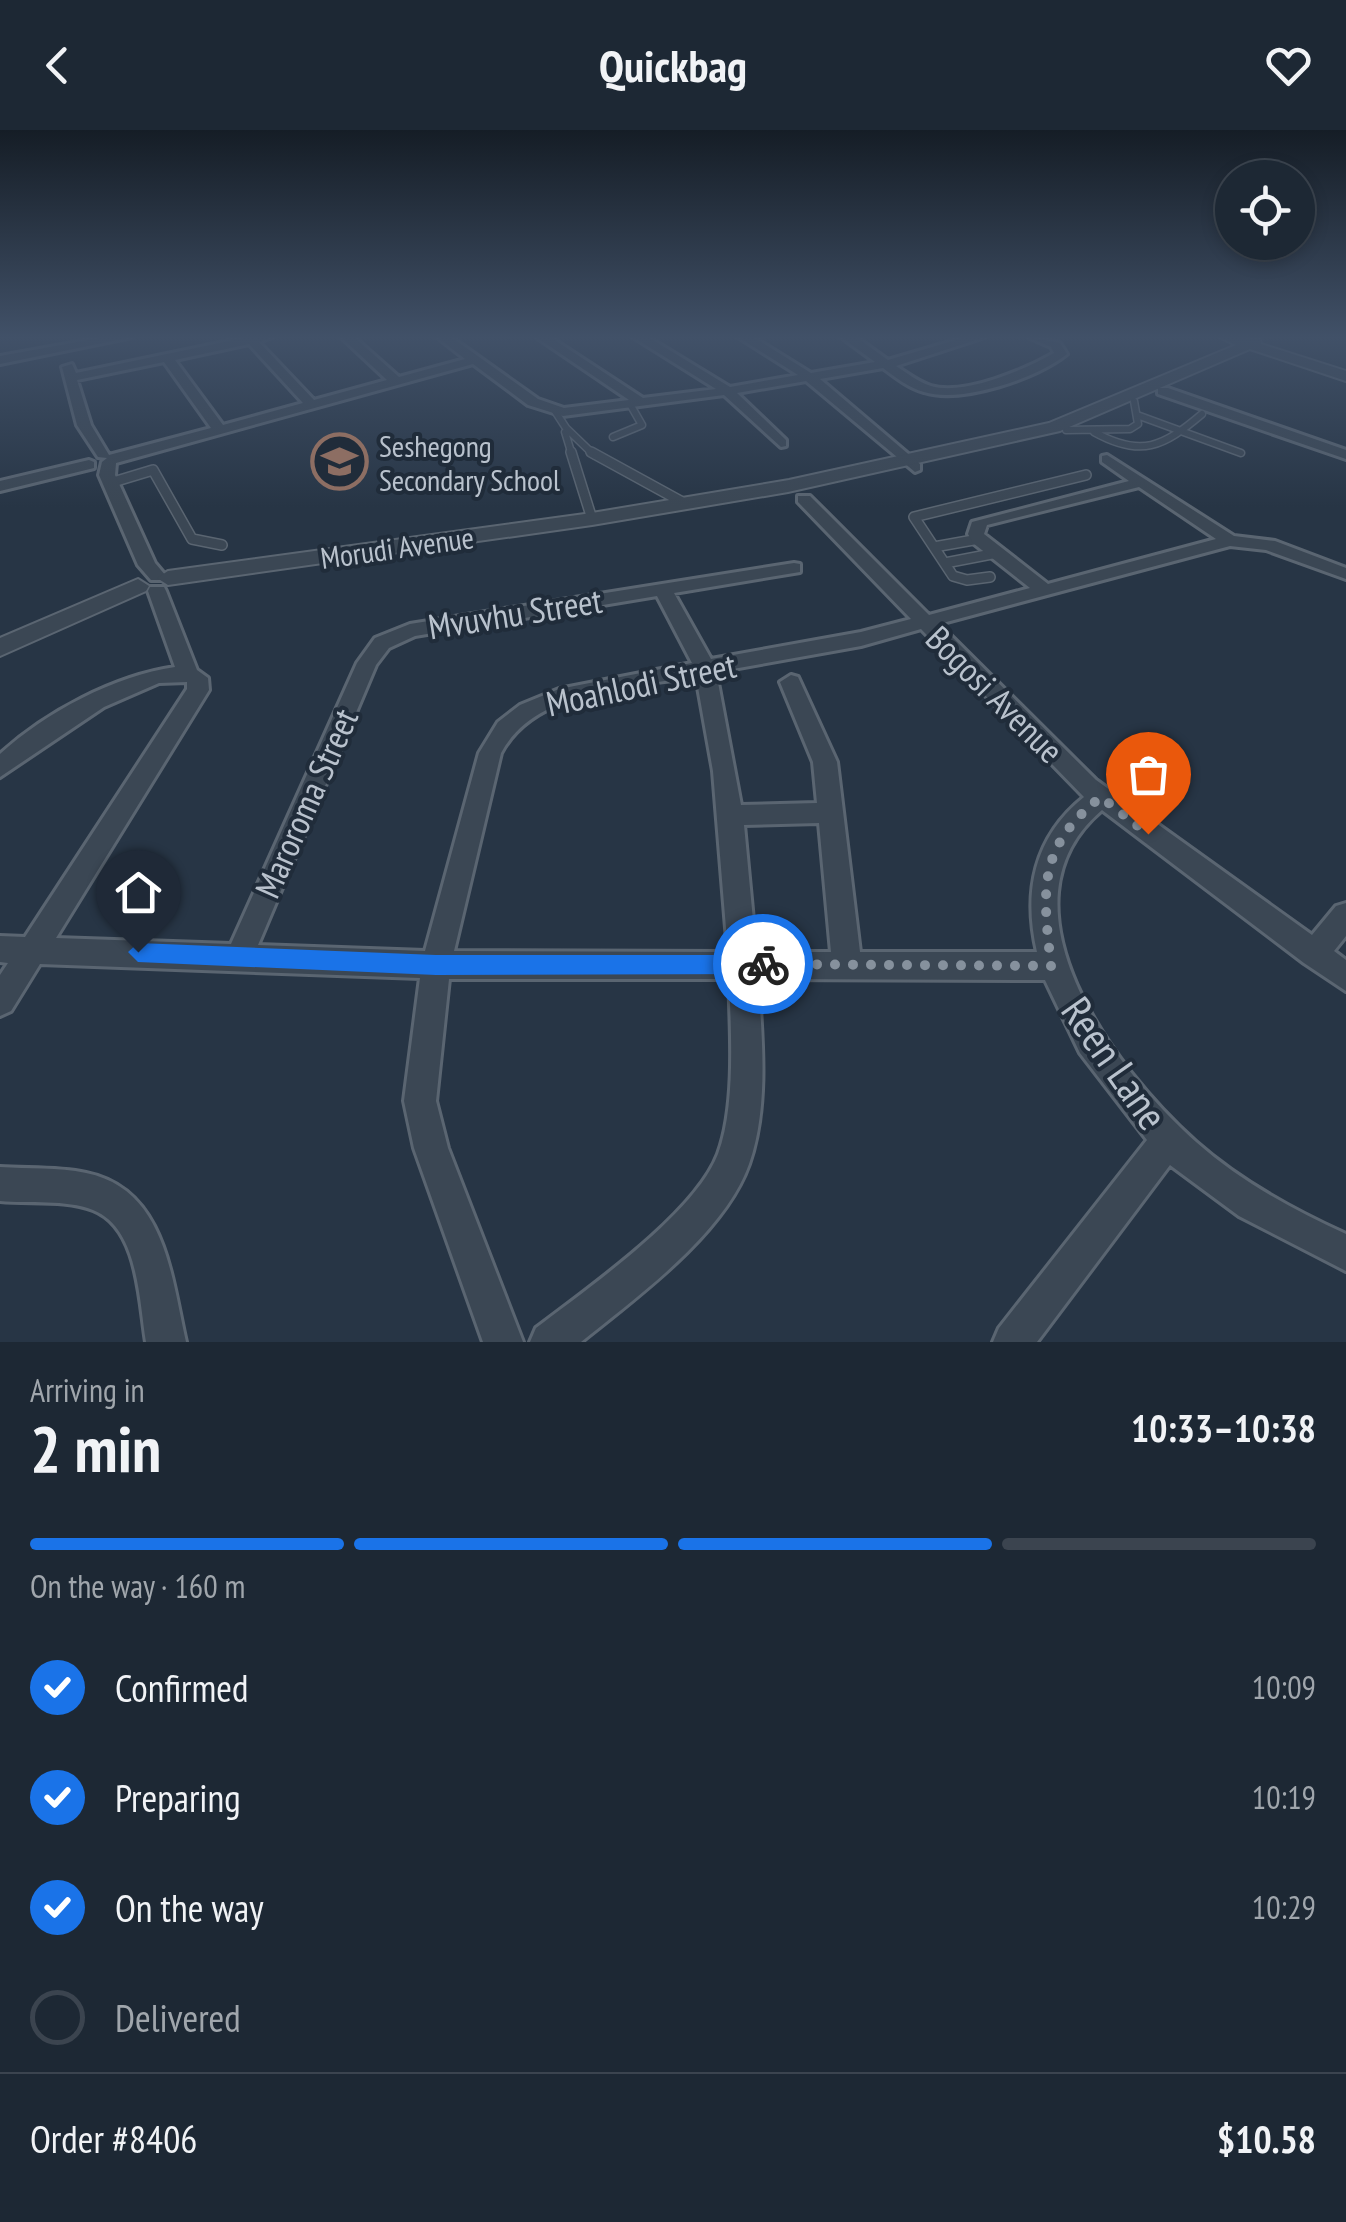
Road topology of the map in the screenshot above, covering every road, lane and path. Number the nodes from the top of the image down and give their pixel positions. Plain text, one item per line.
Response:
1 (76, 394) edge
2 (193, 394) edge
3 (303, 394) edge
4 (350, 394) edge
5 (521, 394) edge
6 (626, 394) edge
7 (705, 394) edge
8 (732, 394) edge
9 (829, 394) edge
10 (1147, 394) edge
11 (1156, 394) edge
12 (1182, 394) edge
13 (1185, 394) edge
14 (311, 404) junction
15 (636, 404) junction
16 (1136, 408) junction
17 (555, 411) junction
18 (1202, 414) dead end
19 (218, 428) junction
20 (1066, 430) junction
21 (1181, 430) junction
22 (565, 432) junction
23 (1094, 432) junction
24 (613, 437) dead end
25 (781, 443) dead end
26 (1346, 447) edge
27 (1240, 454) dead end
28 (1346, 455) edge
29 (1107, 459) dead end
30 (100, 462) junction
31 (910, 463) junction
32 (1086, 475) dead end
33 (1142, 482) junction
34 (0, 486) edge
35 (798, 492) junction
36 (684, 503) junction
37 (592, 519) junction
38 (979, 539) junction
39 (1230, 540) junction
40 (222, 545) dead end
41 (934, 547) junction
42 (997, 553) junction
43 (944, 563) junction
44 (794, 568) dead end
45 (1346, 574) edge
46 (990, 578) dead end
47 (152, 582) junction
48 (1043, 589) junction
49 (664, 590) junction
50 (924, 624) junction
51 (0, 648) edge
52 (373, 651) joint
53 (704, 669) junction
54 (192, 674) junction
55 (791, 682) dead end
56 (0, 768) edge
57 (1101, 797) junction
58 (832, 813) junction
59 (729, 814) junction
60 (1346, 915) edge
61 (0, 949) edge
62 (32, 950) junction
63 (1314, 954) junction
64 (240, 955) junction
65 (741, 964) junction
66 (436, 965) junction
67 (847, 965) junction
68 (1051, 966) junction
69 (1346, 977) edge
70 (0, 1002) edge
71 (1168, 1140) junction
72 (0, 1184) edge
73 (1346, 1254) edge
74 (166, 1342) edge
75 (503, 1342) edge
76 (550, 1342) edge
77 (1013, 1342) edge

1 - 30 street
2 - 19 street
3 - 14 street
4 - 14 street
5 - 17 street
6 - 15 street
7 - 15 street
8 - 25 street
9 - 31 street
10 - 31 street, Morudi Avenue
11 - 16 street, Morudi Avenue
12 - 28 street
13 - 26 street
14 - 19 street
15 - 17 street
15 - 24 lane
16 - 20 street, Morudi Avenue
16 - 21 lane
16 - 23 lane
17 - 22 lane
18 - 21 lane
19 - 30 street
20 - 23 lane
20 - 31 street, Morudi Avenue
21 - 23 lane
21 - 27 lane
22 - 36 lane
22 - 37 lane
29 - 33 street
30 - 34 street
30 - 40 lane
30 - 47 street
31 - 35 street, Morudi Avenue
32 - 41 lane
33 - 38 street
33 - 39 street
35 - 36 street, Morudi Avenue
35 - 37 street, Morudi Avenue
35 - 50 street, Bogosi Avenue
36 - 37 street, Morudi Avenue
37 - 47 street, Morudi Avenue
38 - 41 lane
38 - 42 street
39 - 45 street
39 - 48 street, Moahlodi Street
41 - 43 lane
42 - 43 lane
42 - 48 street
43 - 46 lane
44 - 49 street, Mvuvhu Street
47 - 51 street, Morudi Avenue
47 - 54 street
48 - 50 street, Moahlodi Street
49 - 52 street, Mvuvhu Street
49 - 53 street
50 - 53 street, Moahlodi Street
50 - 57 street, Bogosi Avenue
52 - 64 street, Maroroma Street
53 - 59 street
53 - 66 street, Moahlodi Street
54 - 56 street
54 - 62 street
55 - 58 street
57 - 63 street, Bogosi Avenue
57 - 68 street, Reen Lane
58 - 59 street
58 - 67 street
59 - 65 street
60 - 63 street
61 - 62 street
62 - 64 street
62 - 70 street
63 - 69 street, Bogosi Avenue
64 - 66 street
65 - 66 street
65 - 67 street
65 - 76 street
66 - 75 street, Moahlodi Street
67 - 68 street
68 - 71 street, Reen Lane
71 - 73 street, Reen Lane
71 - 77 street
72 - 74 street

